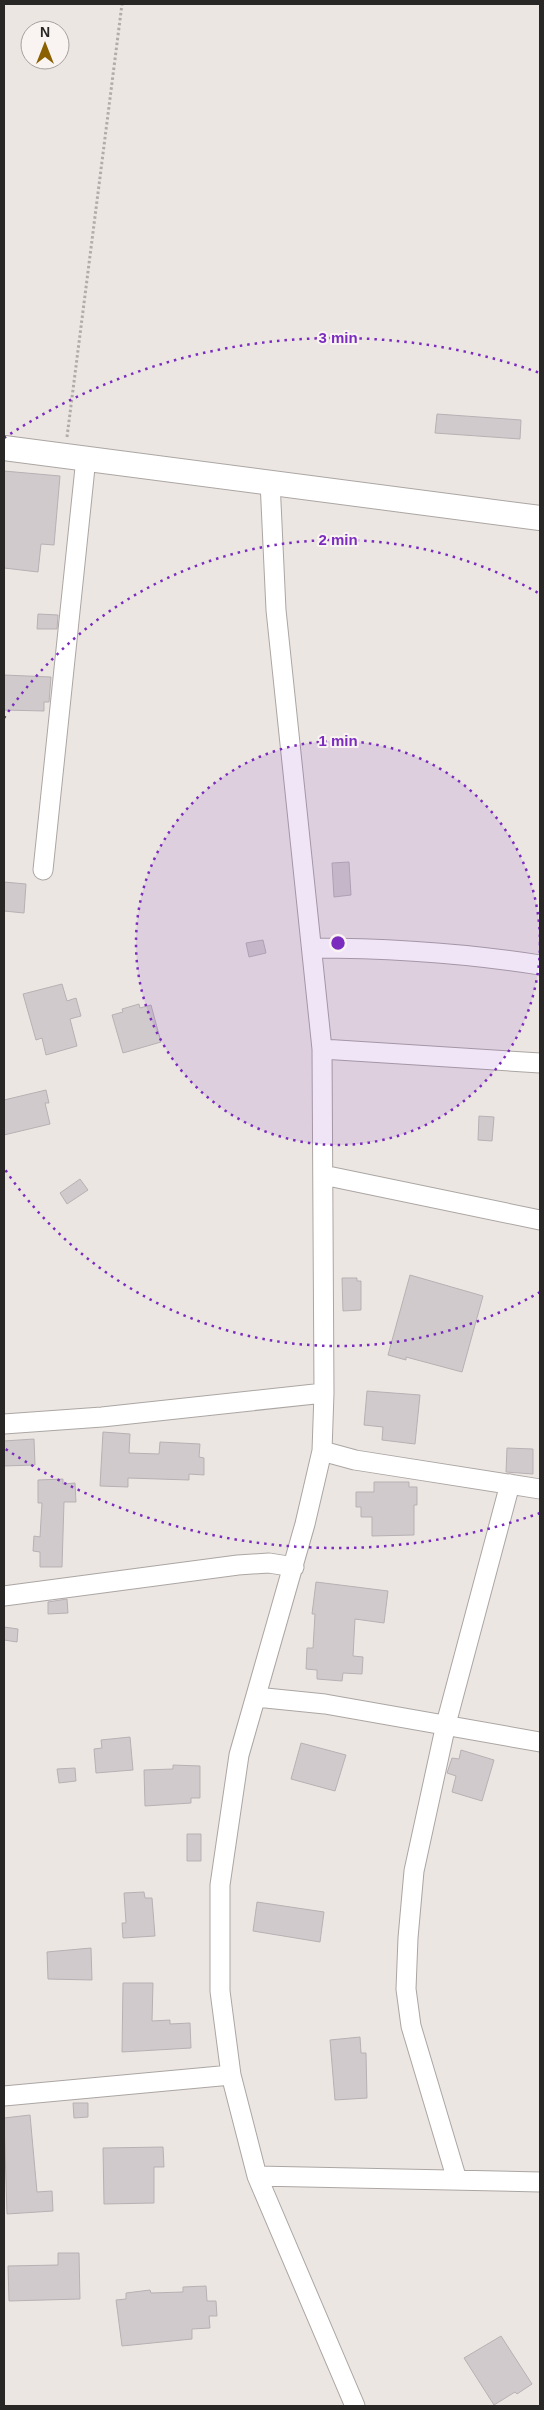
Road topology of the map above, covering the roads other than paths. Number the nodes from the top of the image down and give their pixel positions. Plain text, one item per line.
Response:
1 (4, 448) edge
2 (75, 457) junction
3 (270, 482) junction
4 (540, 518) edge
5 (43, 870) dead end
6 (312, 948) junction
7 (540, 965) edge
8 (322, 1048) junction
9 (540, 1063) edge
10 (323, 1174) junction
11 (540, 1220) edge
12 (324, 1392) junction
13 (4, 1424) edge
14 (322, 1451) junction
15 (510, 1484) junction
16 (540, 1489) edge
17 (294, 1566) junction
18 (4, 1596) edge
19 (256, 1697) junction
20 (446, 1724) junction
21 (540, 1742) edge
22 (231, 2075) junction
23 (4, 2096) edge
24 (257, 2176) junction
25 (457, 2180) junction
26 (540, 2182) edge
27 (355, 2406) edge

1 - 2 street
2 - 3 street
2 - 5 street
3 - 4 street
3 - 6 street
6 - 7 street
6 - 8 street
8 - 9 street
8 - 10 street
10 - 11 street
10 - 12 street
12 - 13 street
12 - 14 street
14 - 15 street
14 - 17 street
15 - 16 street
15 - 20 street
17 - 18 street
17 - 19 street
19 - 20 street
19 - 22 street
20 - 21 street
20 - 25 street
22 - 23 street
22 - 24 street
24 - 25 street
24 - 27 street
25 - 26 street

